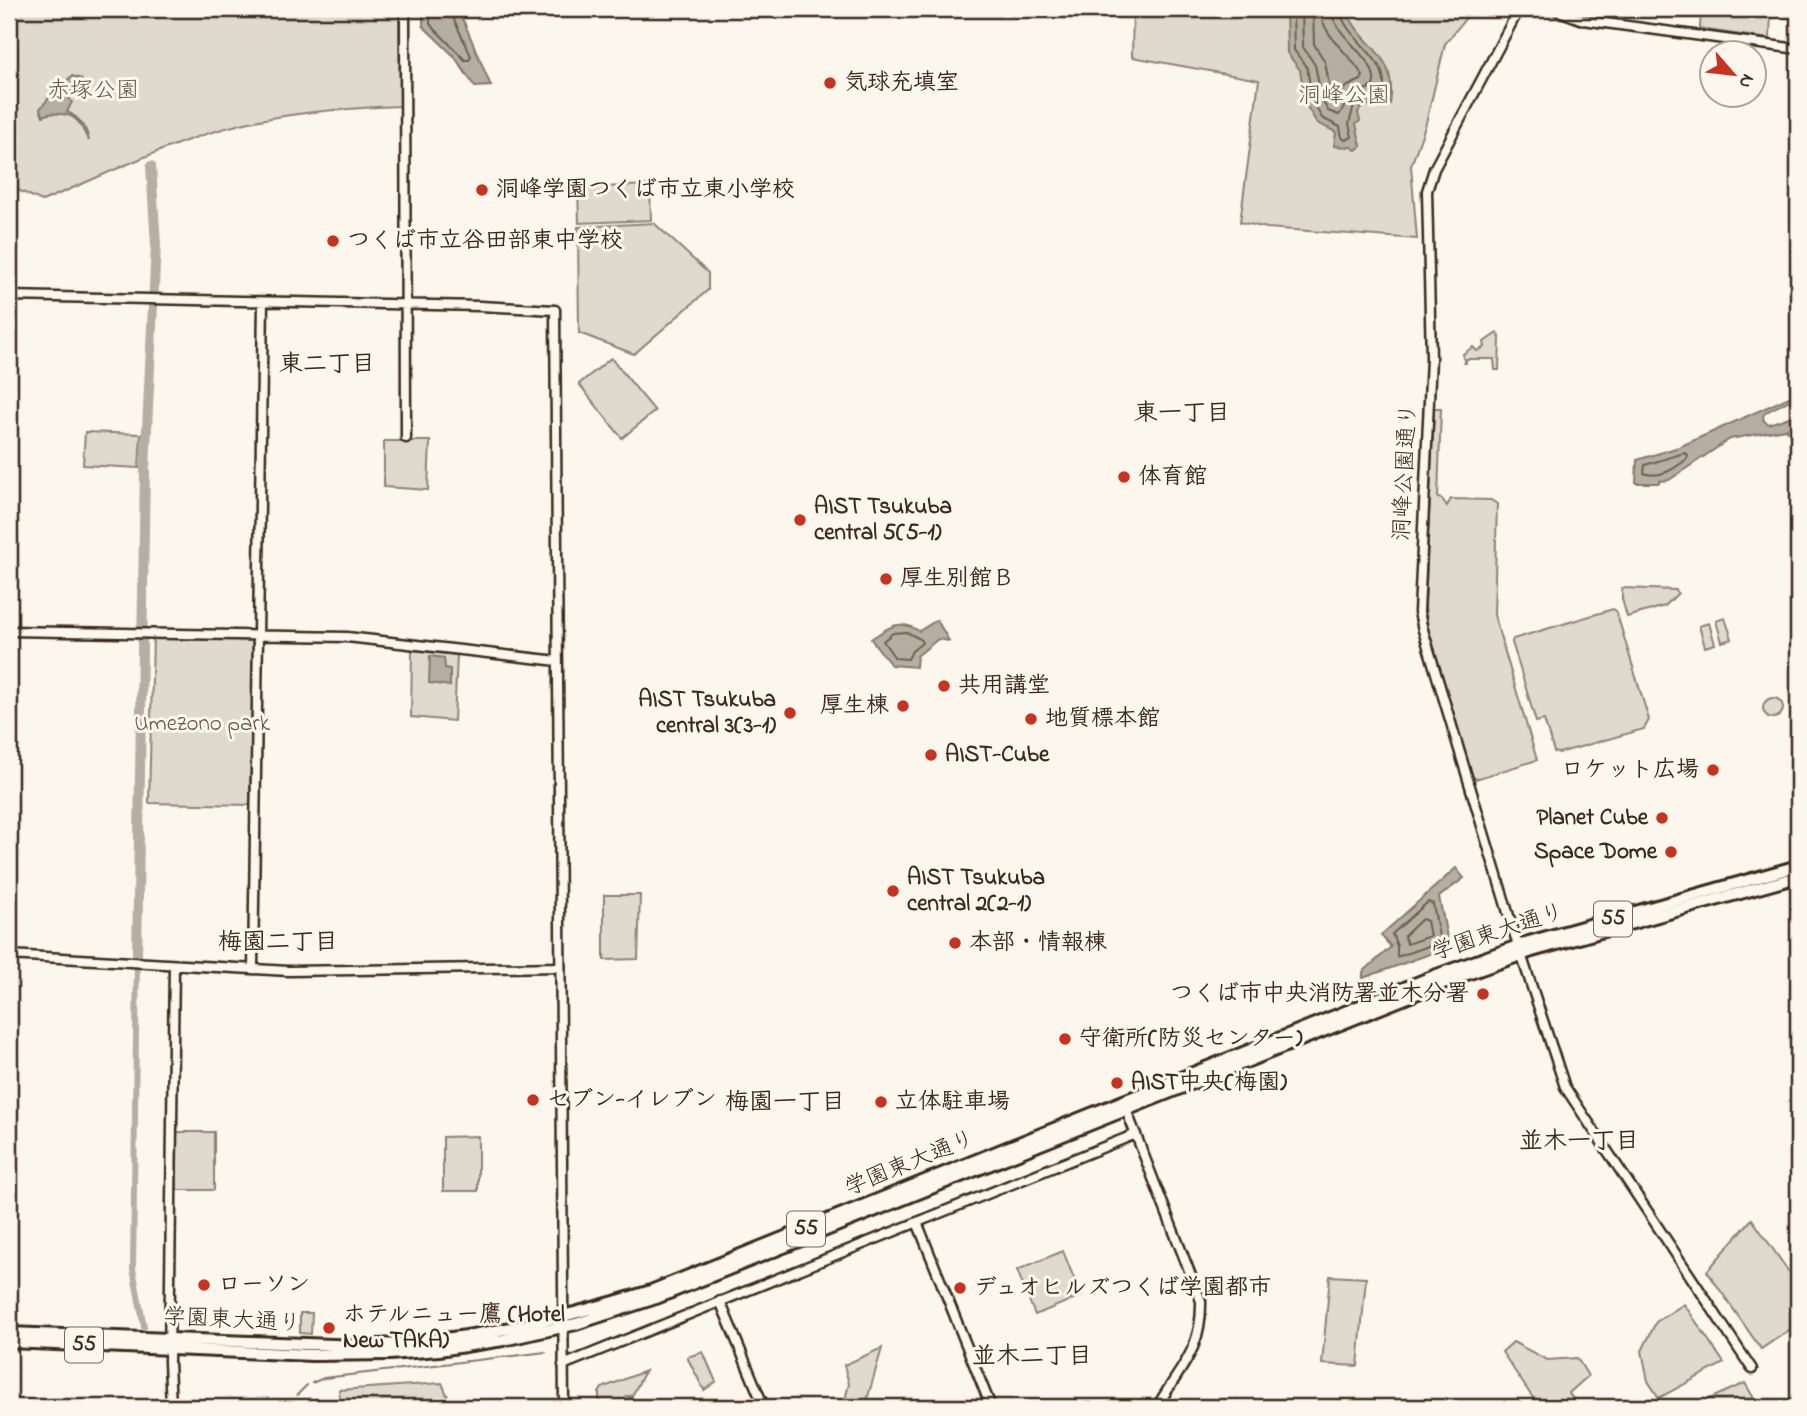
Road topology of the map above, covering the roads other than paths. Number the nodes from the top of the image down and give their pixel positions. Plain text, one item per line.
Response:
1 (405, 9) edge
2 (1518, 9) edge
3 (1553, 9) edge
4 (1798, 49) edge
5 (9, 296) edge
6 (263, 302) junction
7 (407, 305) junction
8 (406, 438) dead end
9 (9, 631) edge
10 (258, 635) junction
11 (558, 662) junction
12 (1798, 866) edge
13 (1798, 877) edge
14 (1520, 951) junction
15 (9, 954) edge
16 (174, 965) junction
17 (560, 967) junction
18 (253, 969) junction
19 (1124, 1105) junction
20 (1136, 1134) junction
21 (916, 1223) junction
22 (720, 1301) junction
23 (562, 1323) junction
24 (9, 1333) edge
25 (9, 1342) edge
26 (169, 1344) junction
27 (563, 1365) junction
28 (1752, 1369) dead end
29 (171, 1407) edge
30 (564, 1407) edge
31 (764, 1407) edge
32 (990, 1407) edge
33 (1157, 1407) edge

1 - 7 street
2 - 14 street, 洞峰公園通り
3 - 4 street
5 - 6 street
6 - 7 street
6 - 10 street
7 - 8 street
7 - 11 street
9 - 10 street
10 - 11 street
10 - 18 street
11 - 17 street
12 - 14 main road, 学園東大通り / 55
13 - 14 main road, 学園東大通り / 55
14 - 19 main road, 学園東大通り / 55
14 - 28 street, 洞峰公園通り
15 - 16 street
16 - 18 street
16 - 26 street
17 - 18 street
17 - 23 street
19 - 20 street
19 - 23 main road, 学園東大通り / 55
20 - 21 street
20 - 33 street
21 - 22 street
21 - 32 street
22 - 27 street
22 - 31 street
23 - 26 main road, 学園東大通り / 55
23 - 27 street
24 - 26 main road, 学園東大通り / 55
25 - 26 main road, 学園東大通り / 55
26 - 29 street
27 - 30 street

